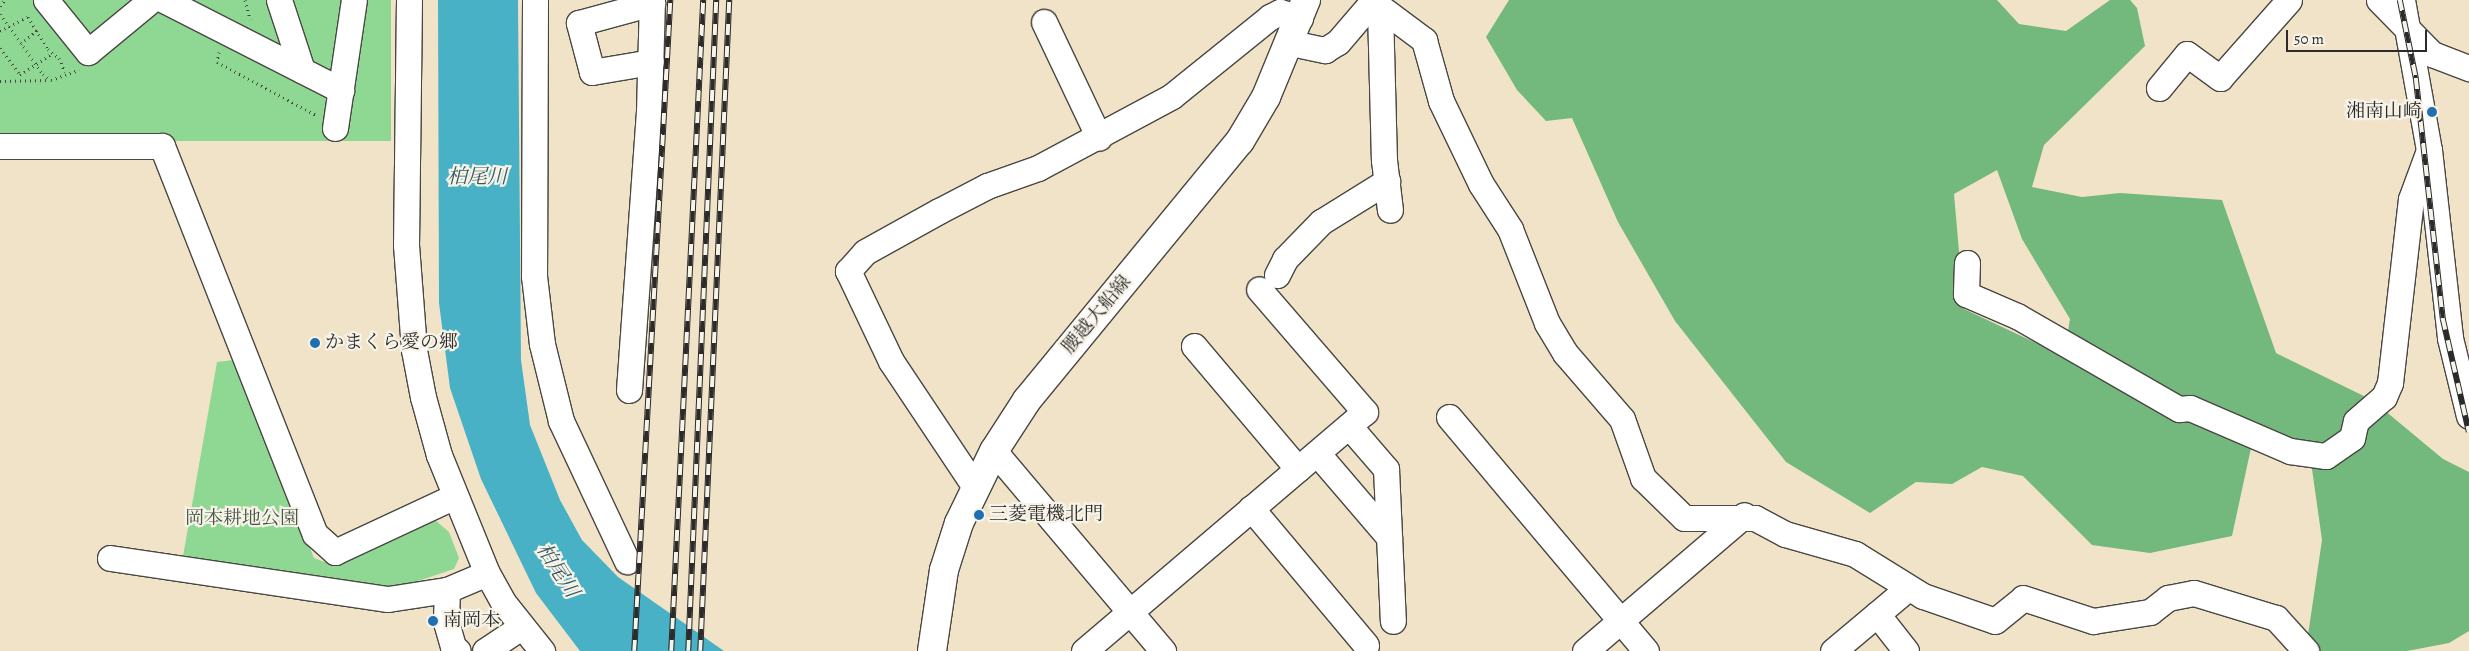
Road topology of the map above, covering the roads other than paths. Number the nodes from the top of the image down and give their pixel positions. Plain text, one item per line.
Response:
1 (151, 0) edge
2 (164, 0) edge
3 (279, 0) edge
4 (354, 0) edge
5 (409, 0) edge
6 (535, 0) edge
7 (2289, 0) edge
8 (2379, 0) edge
9 (2402, 0) edge
10 (47, 1) edge
11 (652, 2) edge
12 (1376, 4) edge
13 (1299, 20) edge
14 (1044, 22) dead end
15 (2411, 34) junction
16 (651, 62) junction
17 (2469, 68) edge
18 (302, 70) junction
19 (2159, 88) dead end
20 (341, 90) junction
21 (336, 128) road end
22 (1100, 138) junction
23 (0, 146) edge
24 (2428, 150) junction
25 (1386, 181) junction
26 (1390, 210) dead end
27 (1967, 263) dead end
28 (1194, 346) dead end
29 (629, 390) dead end
30 (2469, 416) edge
31 (1449, 417) dead end
32 (1349, 426) junction
33 (994, 451) junction
34 (1317, 453) junction
35 (1298, 469) junction
36 (974, 487) junction
37 (455, 496) junction
38 (1251, 508) junction
39 (1744, 515) junction
40 (1389, 537) junction
41 (110, 558) dead end
42 (628, 561) dead end
43 (487, 573) junction
44 (1908, 588) junction
45 (447, 590) junction
46 (1129, 611) junction
47 (1876, 614) junction
48 (1393, 620) dead end
49 (1620, 621) junction
50 (521, 627) junction
51 (1366, 645) dead end
52 (458, 651) edge
53 (485, 651) edge
54 (542, 651) edge
55 (932, 651) edge
56 (1084, 651) edge
57 (1163, 651) edge
58 (1585, 651) edge
59 (1646, 651) edge
60 (1833, 651) edge
61 (1906, 651) edge
62 (2306, 651) edge

1 - 10 street
2 - 18 street
3 - 18 street
4 - 20 street
5 - 37 street
6 - 42 street
7 - 19 street
8 - 15 street
9 - 15 street
11 - 16 street
11 - 16 street
12 - 13 street
12 - 25 street
12 - 39 street
13 - 22 street
13 - 33 main road, 腰越大船線
14 - 22 street
15 - 17 street
15 - 24 street
16 - 29 street
18 - 20 street
20 - 21 street
22 - 36 street
23 - 37 street
24 - 27 street
24 - 30 street
25 - 26 street
25 - 32 street
28 - 35 street
31 - 49 street
32 - 34 street
32 - 40 street
33 - 36 main road, 腰越大船線
33 - 46 street
34 - 35 street
34 - 40 street
35 - 38 street
36 - 55 main road, 腰越大船線
37 - 43 street
38 - 46 street
38 - 51 street
39 - 44 street
39 - 49 street
40 - 48 street
41 - 45 street
43 - 45 street
43 - 50 street
44 - 47 street
44 - 62 street
45 - 52 street
46 - 56 street
46 - 57 street
47 - 60 street
47 - 61 street
49 - 58 street
49 - 59 street
50 - 53 street
50 - 54 street

